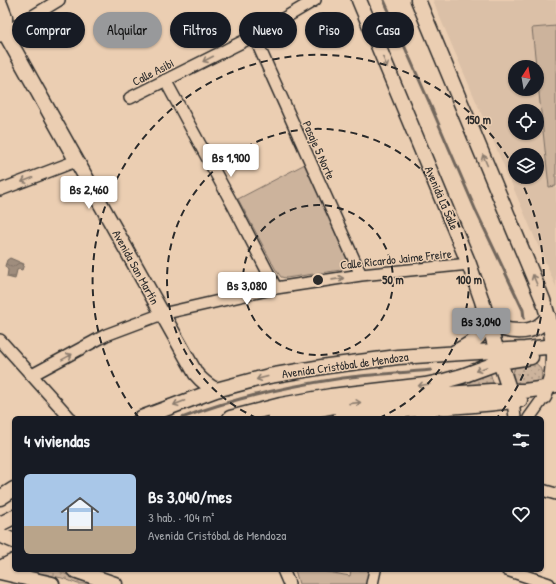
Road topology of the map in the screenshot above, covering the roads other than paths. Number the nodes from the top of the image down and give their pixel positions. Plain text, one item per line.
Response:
1 (59, 0) edge
2 (315, 0) edge
3 (359, 0) edge
4 (418, 0) edge
5 (0, 4) edge
6 (295, 12) edge
7 (2, 33) edge
8 (239, 43) edge
9 (259, 48) edge
10 (165, 80) junction
11 (130, 98) dead end
12 (76, 161) junction
13 (0, 190) edge
14 (469, 264) junction
15 (361, 275) junction
16 (276, 288) junction
17 (482, 301) junction
18 (162, 314) junction
19 (552, 320) edge
20 (490, 325) junction
21 (0, 340) edge
22 (554, 350) edge
23 (453, 353) junction
24 (498, 356) junction
25 (196, 374) junction
26 (32, 375) junction
27 (216, 390) junction
28 (551, 391) edge
29 (198, 396) junction
30 (511, 396) junction
31 (412, 413) edge
32 (68, 416) edge
33 (146, 416) edge
34 (237, 416) edge
35 (285, 416) edge
36 (353, 416) edge
37 (515, 416) edge
38 (532, 416) edge
39 (12, 490) edge
40 (544, 491) edge
41 (556, 494) edge
42 (0, 498) edge
43 (12, 518) edge
44 (0, 524) edge
45 (0, 535) edge
46 (12, 540) edge
47 (12, 562) edge
48 (0, 568) edge
49 (0, 572) edge
50 (79, 572) edge
51 (284, 572) edge
52 (375, 572) edge
53 (519, 572) edge
54 (0, 578) edge
55 (36, 580) junction
56 (108, 583) edge
57 (52, 584) edge
58 (289, 584) edge
59 (372, 584) edge
60 (548, 584) edge

1 - 7 street
2 - 6 street, Calle Asibi
3 -> 14 main road, Avenida La Salle
19 -> 4 main road
5 - 7 main road, Avenida San Martín
7 - 12 main road, Avenida San Martín
8 -> 10 street, Calle Asibi
9 - 15 street, Pasaje 5 Norte
10 - 11 street, Calle Asibi
10 - 16 street
12 -> 13 street
12 - 18 main road, Avenida San Martín
14 - 15 street, Calle Ricardo Jaime Freire
14 - 17 main road, Avenida La Salle
16 -> 15 street, Calle Ricardo Jaime Freire
16 - 18 street, Calle Ricardo Jaime Freire
17 - 20 main road, Avenida La Salle
17 - 23 main road
18 - 25 main road, Avenida San Martín
26 -> 18 street, Calle Ricardo Jaime Freire
19 - 20 main road
19 - 22 main road
20 - 24 main road, Avenida La Salle
21 - 26 street
22 - 24 main road, Avenida Cristóbal de Mendoza
22 - 28 main road
23 - 24 main road, Avenida Cristóbal de Mendoza
23 -> 27 main road, Avenida Cristóbal de Mendoza
24 - 30 main road, Avenida La Salle
24 -> 34 main road, Avenida Cristóbal de Mendoza
25 - 27 main road, Avenida San Martín
25 - 29 main road, Avenida San Martín
26 - 32 street
27 - 29 main road, Avenida Cristóbal de Mendoza
28 - 30 main road
28 - 38 street
29 -> 33 main road, Avenida Cristóbal de Mendoza
30 - 31 main road
35 -> 30 main road
30 - 37 street
31 - 36 main road
39 - 42 main road
40 - 41 street
43 - 44 main road
45 - 46 main road
47 - 48 main road
49 - 55 main road
50 - 56 main road
51 - 58 street
52 - 59 street
53 - 60 street
54 - 55 main road
55 - 57 main road

